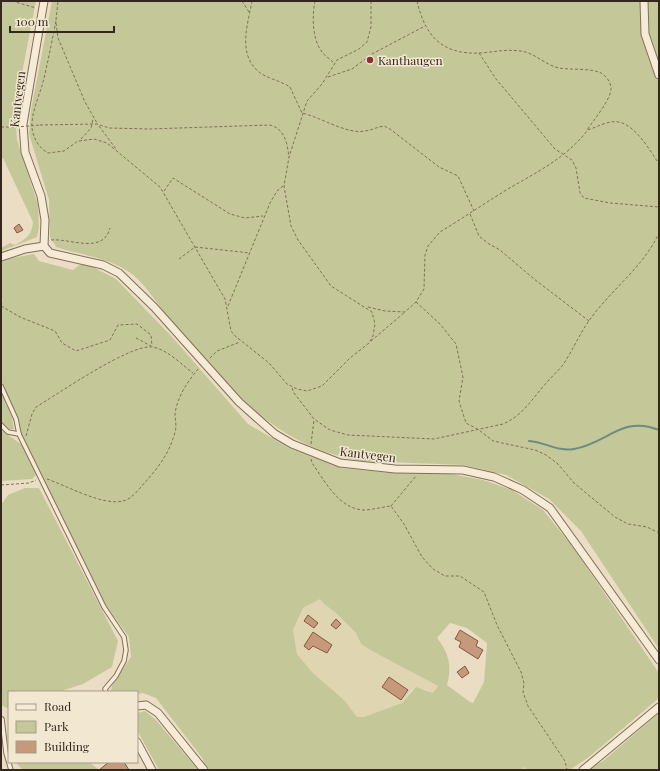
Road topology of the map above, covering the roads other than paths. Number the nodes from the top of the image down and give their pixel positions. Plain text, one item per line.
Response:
1 (44, 1) edge
2 (644, 1) edge
3 (659, 75) edge
4 (44, 246) junction
5 (1, 257) edge
6 (1, 386) edge
7 (1, 425) edge
8 (19, 434) junction
9 (659, 660) edge
10 (106, 691) edge
11 (138, 706) edge
12 (659, 707) edge
13 (2, 720) dead end
14 (138, 744) edge
15 (8, 760) edge
16 (152, 770) edge
17 (204, 770) edge
18 (583, 770) edge

1 - 4 street, Kantvegen
2 - 3 street
4 - 5 street
4 - 9 street, Kantvegen
6 - 8 lane
7 - 8 lane
8 - 10 lane
11 - 17 street
12 - 18 street
13 - 15 lane
14 - 16 street

